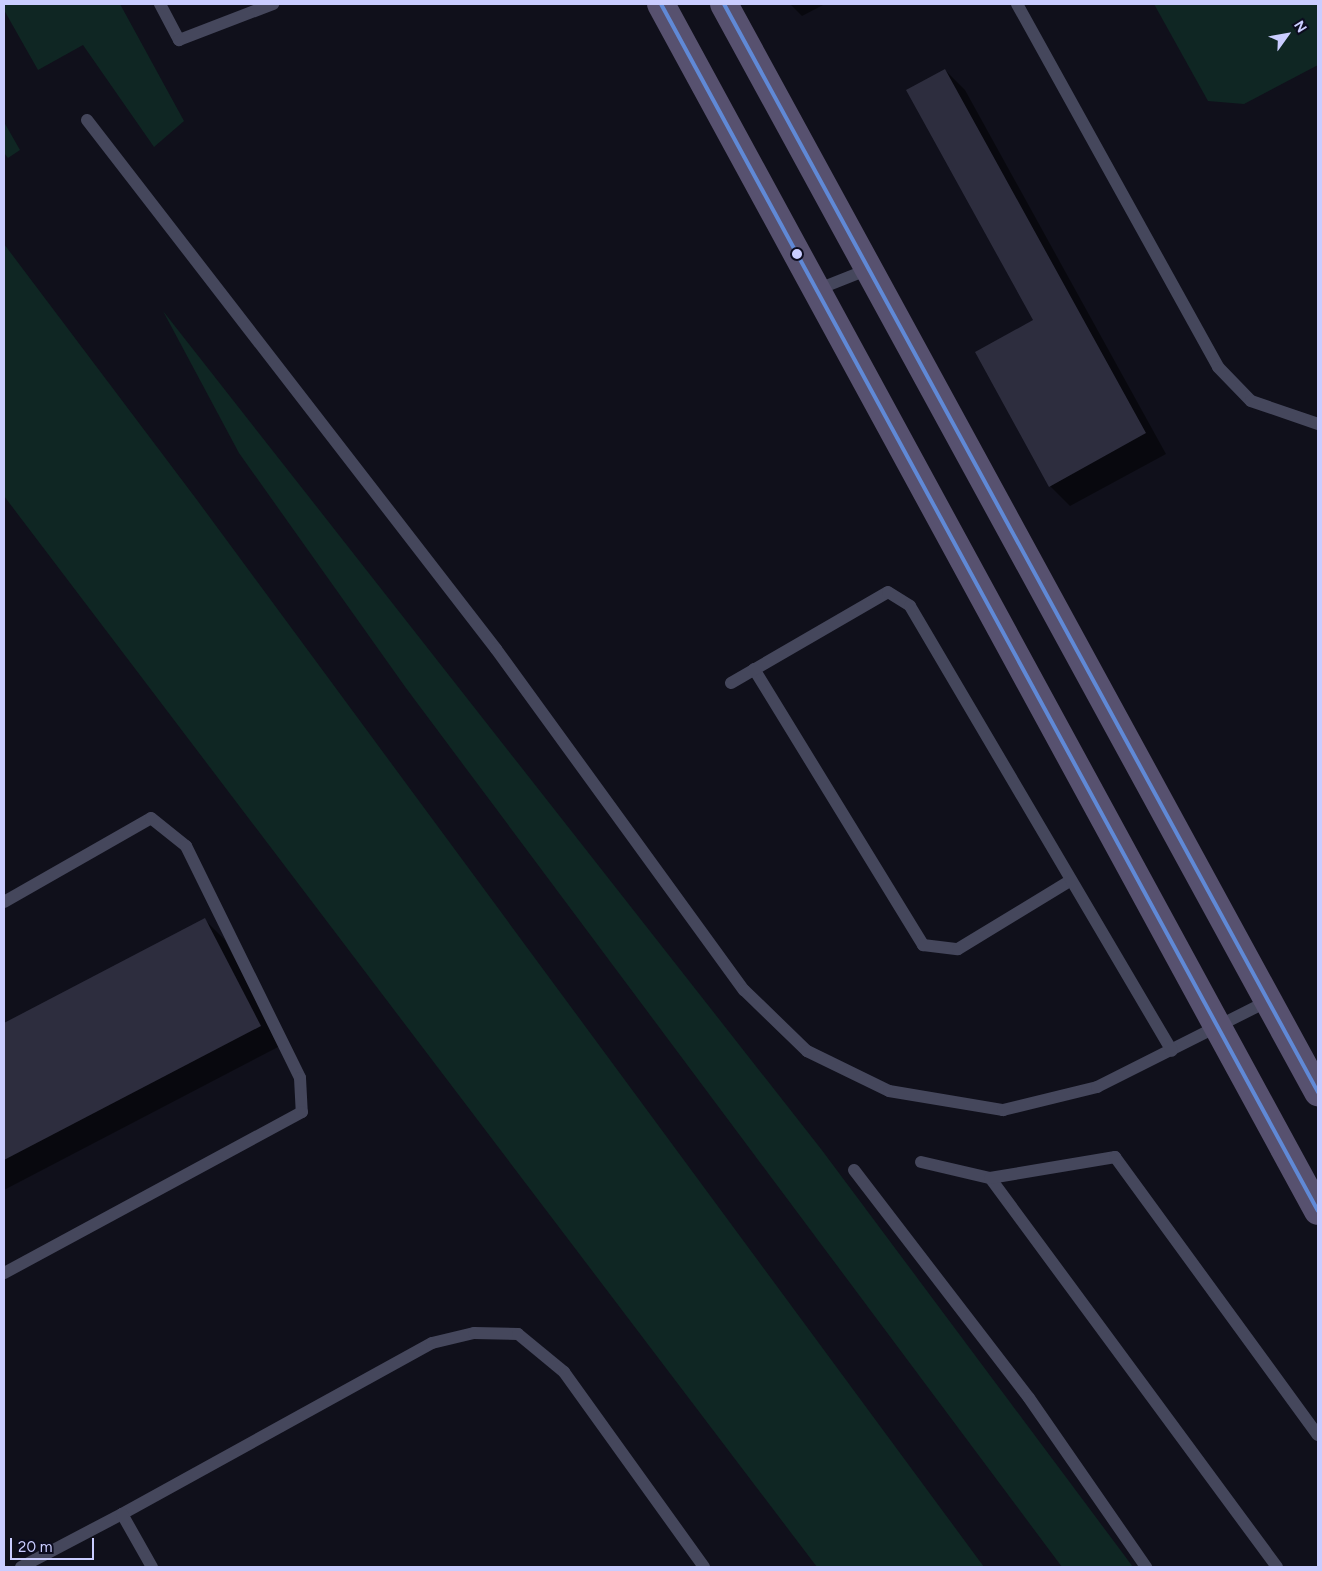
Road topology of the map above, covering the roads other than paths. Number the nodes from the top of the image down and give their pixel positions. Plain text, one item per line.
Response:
1 (160, 4) edge
2 (273, 4) edge
3 (662, 4) edge
4 (724, 4) edge
5 (1017, 4) edge
6 (86, 120) dead end
7 (869, 269) junction
8 (816, 290) junction
9 (1318, 424) edge
10 (754, 669) junction
11 (731, 683) dead end
12 (1070, 881) junction
13 (4, 902) edge
14 (1268, 1001) junction
15 (1218, 1028) junction
16 (1172, 1051) junction
17 (1318, 1092) edge
18 (921, 1162) dead end
19 (854, 1170) dead end
20 (990, 1178) junction
21 (1318, 1211) edge
22 (4, 1273) edge
23 (1318, 1435) edge
24 (122, 1514) junction
25 (21, 1567) edge
26 (152, 1567) edge
27 (704, 1567) edge
28 (1146, 1567) edge
29 (1278, 1567) edge

1 - 2 lane
3 - 8 main road
4 - 7 main road
5 - 9 lane
6 - 16 lane
7 - 8 lane
7 - 14 main road
8 - 15 main road
10 - 11 lane
10 - 12 lane
10 - 12 lane
12 - 16 lane
13 - 22 lane
14 - 15 lane
14 - 17 main road
15 - 16 lane
15 - 21 main road
18 - 20 lane
19 - 28 lane
20 - 23 lane
20 - 29 lane
24 - 25 lane
24 - 26 lane
24 - 27 lane

